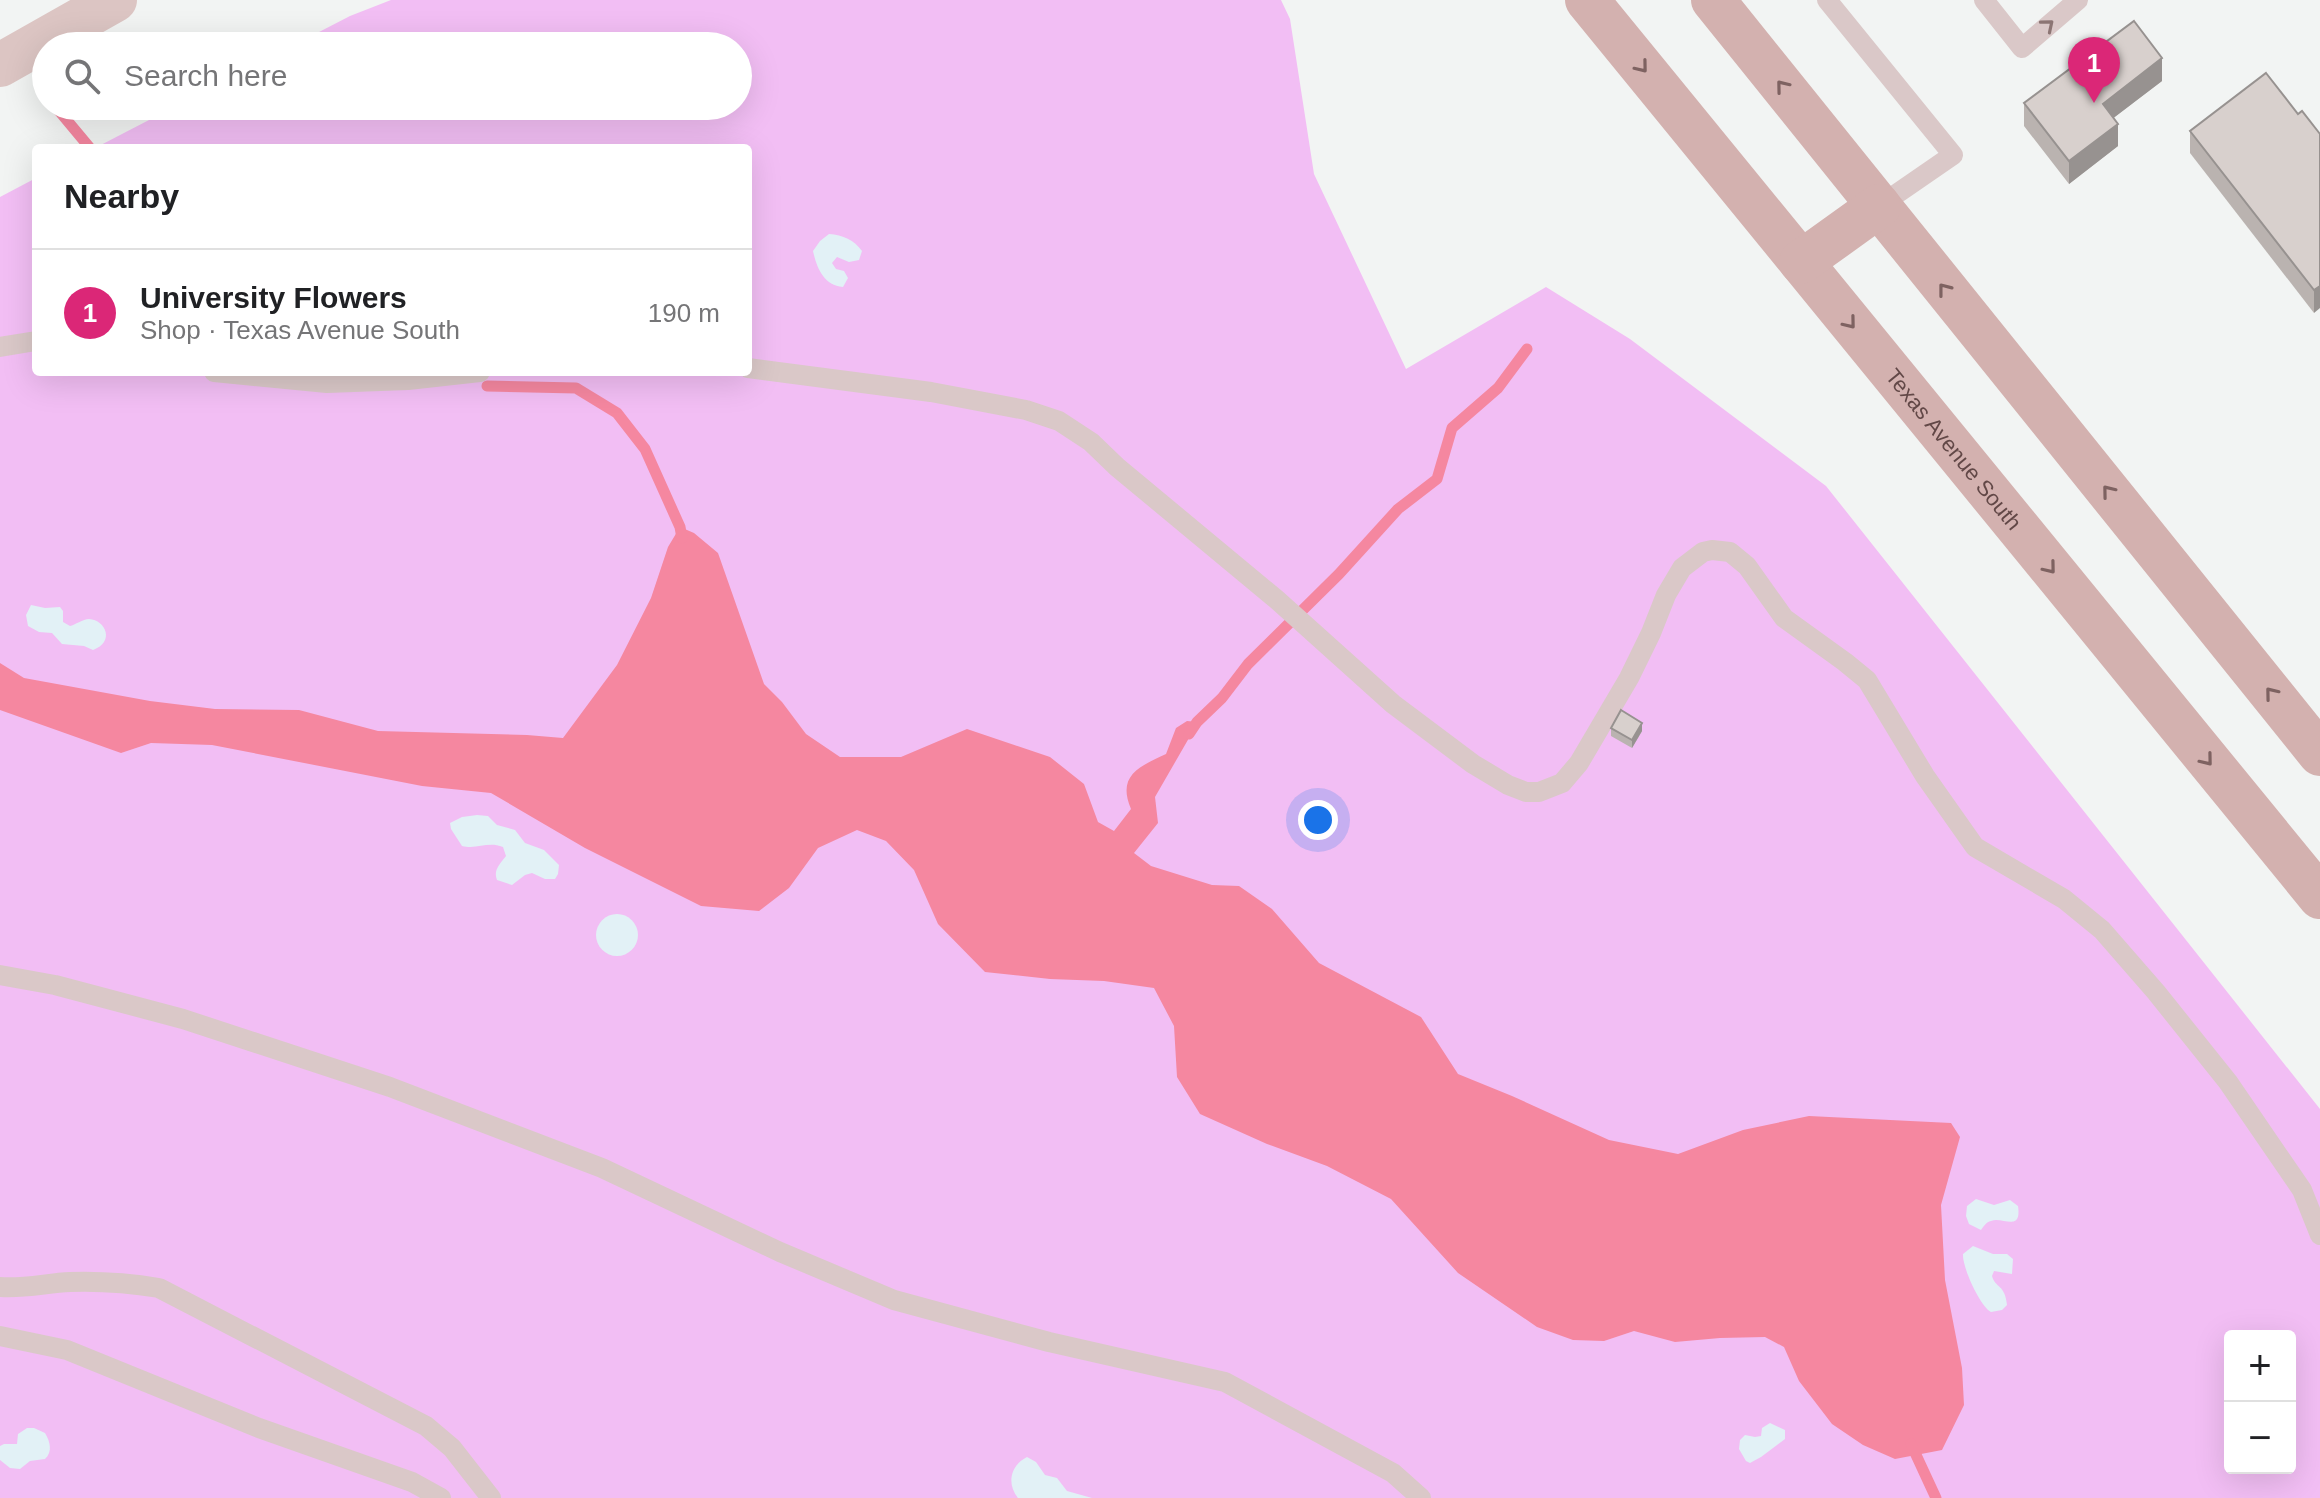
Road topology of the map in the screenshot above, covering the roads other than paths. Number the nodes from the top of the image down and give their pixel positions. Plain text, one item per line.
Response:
1 (115, 0) edge
2 (1587, 0) edge
3 (1713, 0) edge
4 (1827, 0) edge
5 (1984, 0) edge
6 (2078, 0) edge
7 (58, 32) edge
8 (32, 47) edge
9 (0, 65) edge
10 (1879, 206) junction
11 (1801, 262) junction
12 (32, 342) edge
13 (0, 347) edge
14 (752, 369) edge
15 (255, 376) edge
16 (444, 376) edge
17 (2320, 754) edge
18 (2320, 897) edge
19 (0, 975) edge
20 (2320, 1235) edge
21 (0, 1287) edge
22 (0, 1336) edge
23 (441, 1498) edge
24 (491, 1498) edge
25 (1421, 1498) edge

1 - 7 street
2 -> 11 main road, Texas Avenue South
10 -> 3 main road
4 - 10 lane
5 -> 6 lane
8 - 9 street
10 - 11 main road
17 -> 10 main road
11 -> 18 main road, Texas Avenue South
12 - 13 lane
14 - 20 lane
15 - 16 lane
19 - 25 lane
21 - 24 lane
22 - 23 lane

